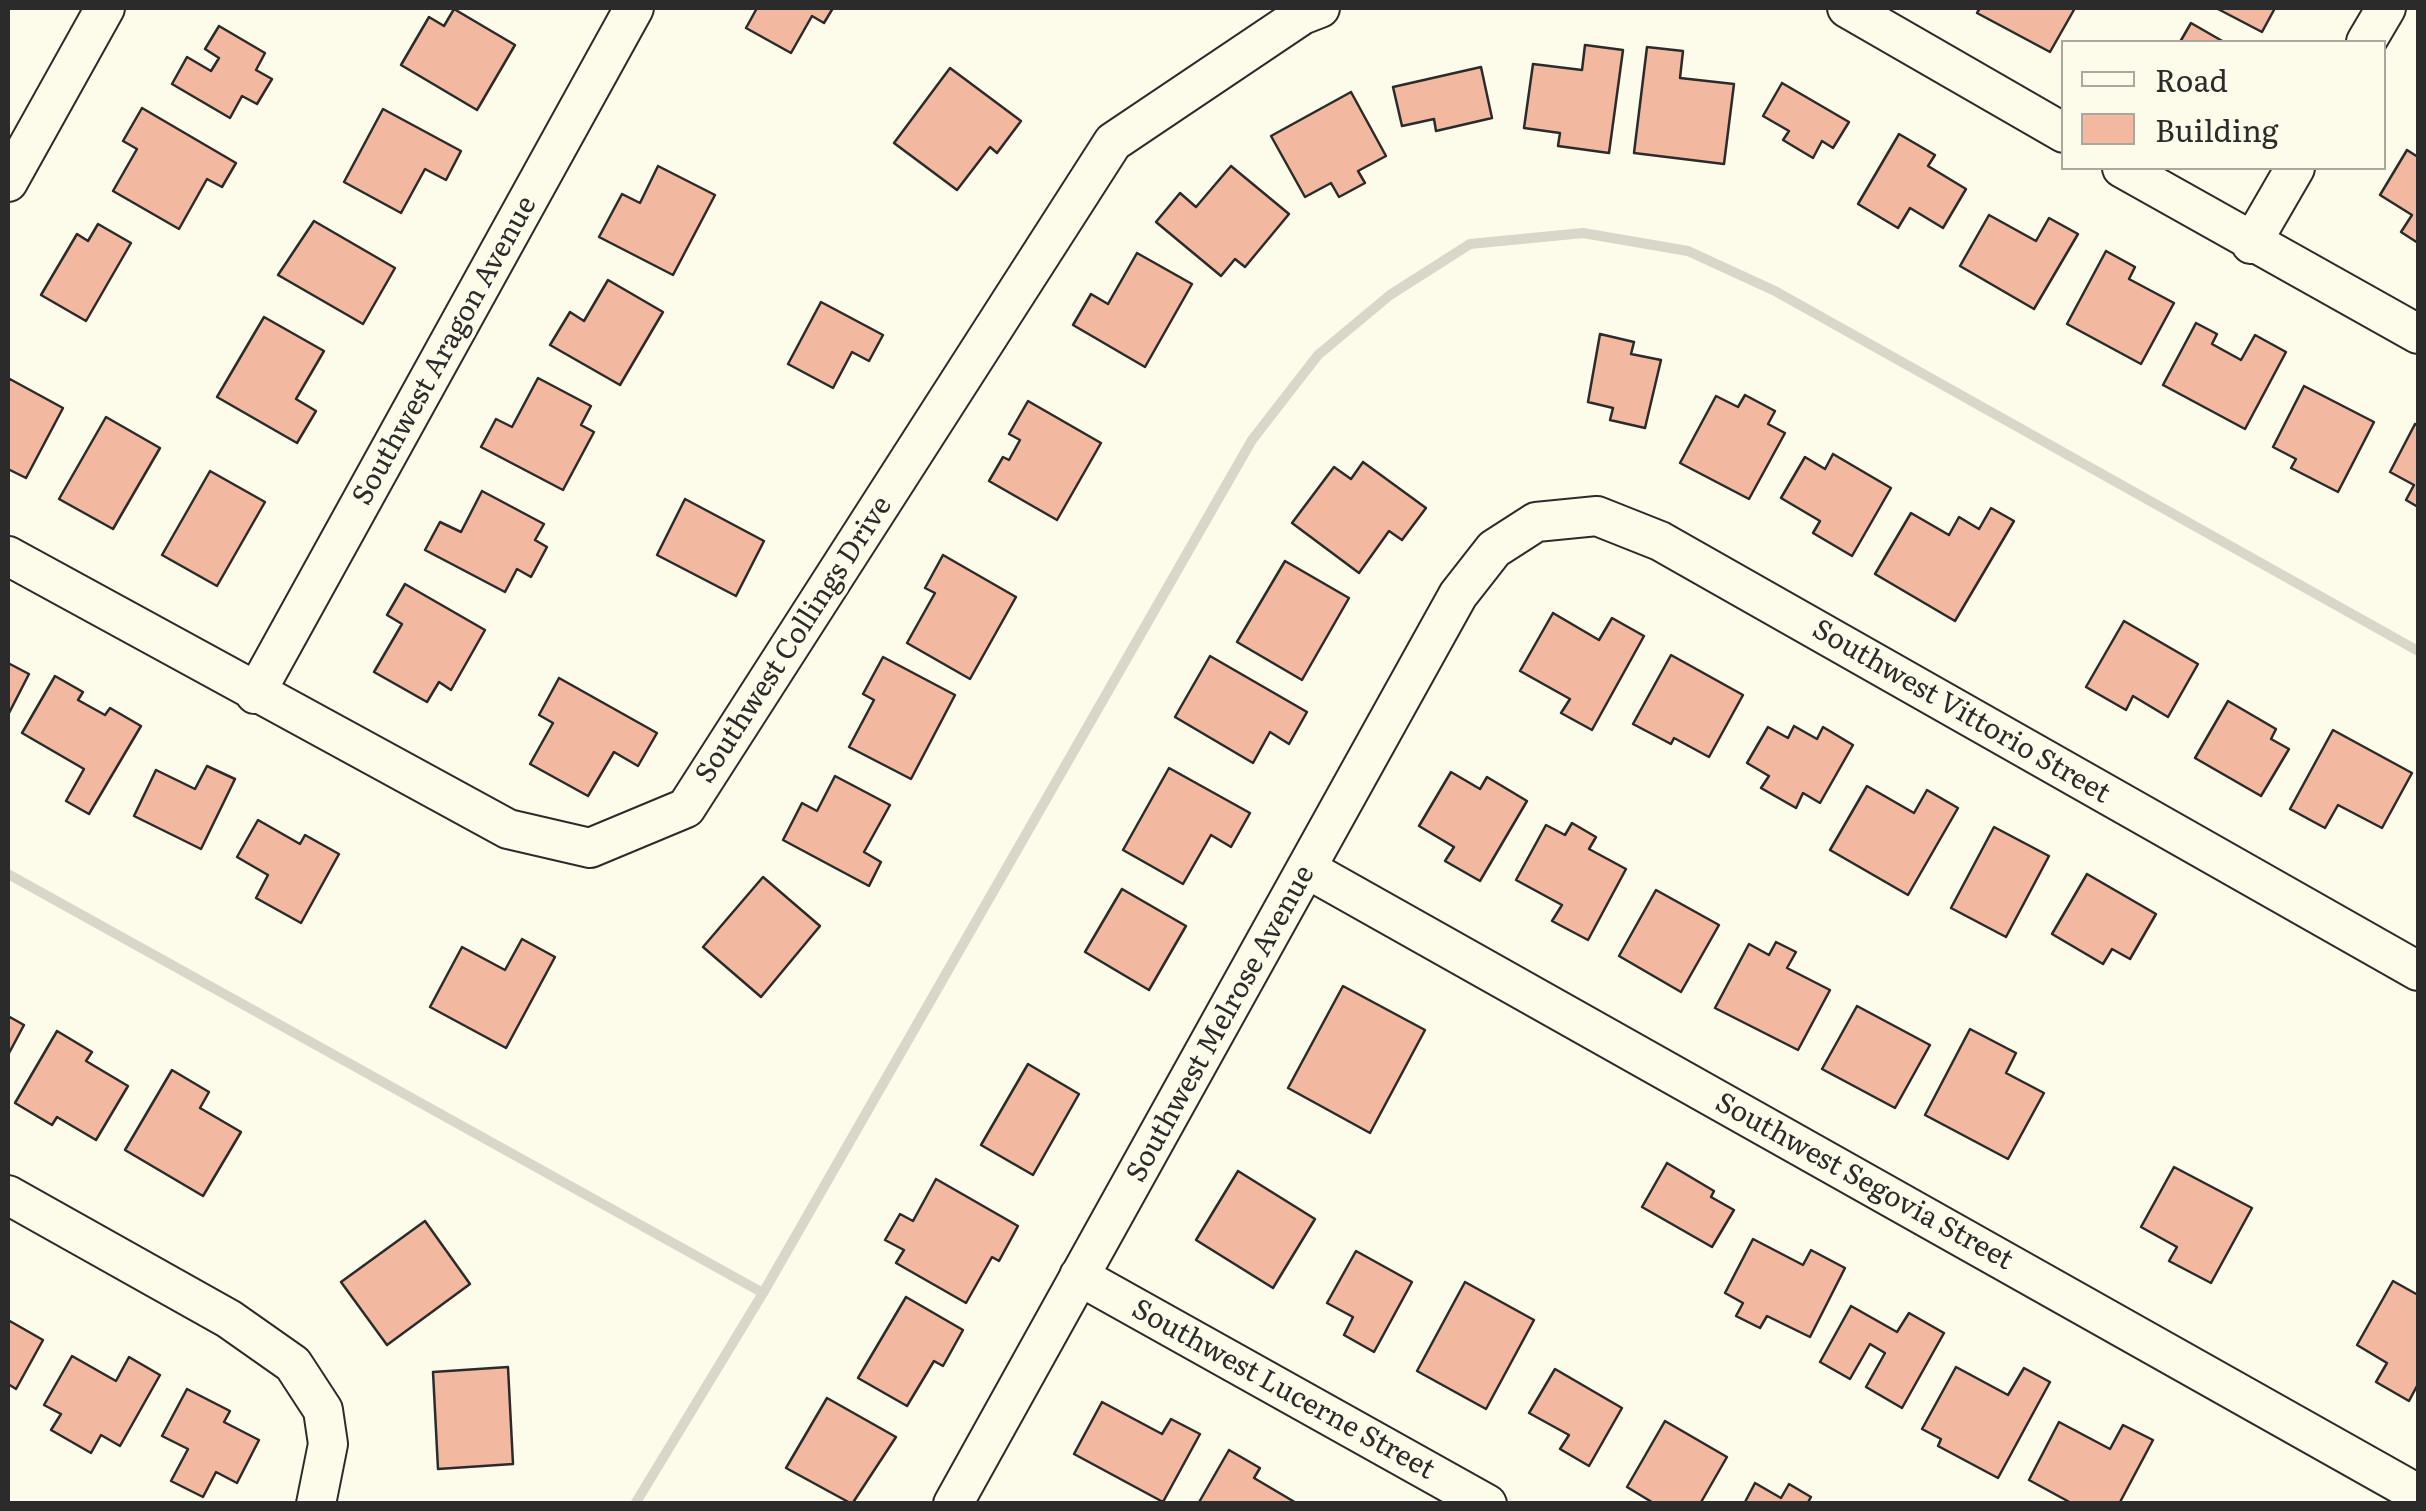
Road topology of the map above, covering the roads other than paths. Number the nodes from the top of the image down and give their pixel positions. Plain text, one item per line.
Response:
1 (105, 8) edge
2 (634, 8) edge
3 (2386, 8) edge
4 (1854, 9) edge
5 (1306, 10) edge
6 (2367, 40) edge
7 (2061, 131) edge
8 (2125, 170) edge
9 (2294, 170) edge
10 (8, 182) edge
11 (2251, 244) junction
12 (2418, 334) edge
13 (1494, 549) joint
14 (8, 556) edge
15 (255, 694) junction
16 (1309, 870) junction
17 (2418, 971) edge
18 (8, 1195) edge
19 (1080, 1276) junction
20 (2418, 1494) edge
21 (316, 1504) edge
22 (952, 1504) edge
23 (1486, 1504) edge

1 - 10 street
2 - 15 street, Southwest Aragon Avenue
3 - 6 street
4 - 7 street
5 - 15 street, Southwest Collings Drive
8 - 11 street
9 - 11 street
11 - 12 street
13 - 16 street, Southwest Melrose Avenue
13 - 17 street, Southwest Vittorio Street
14 - 15 street, Southwest Collings Drive
16 - 19 street, Southwest Melrose Avenue
16 - 20 street, Southwest Segovia Street
18 - 21 street
19 - 22 street, Southwest Melrose Avenue
19 - 23 street, Southwest Lucerne Street

